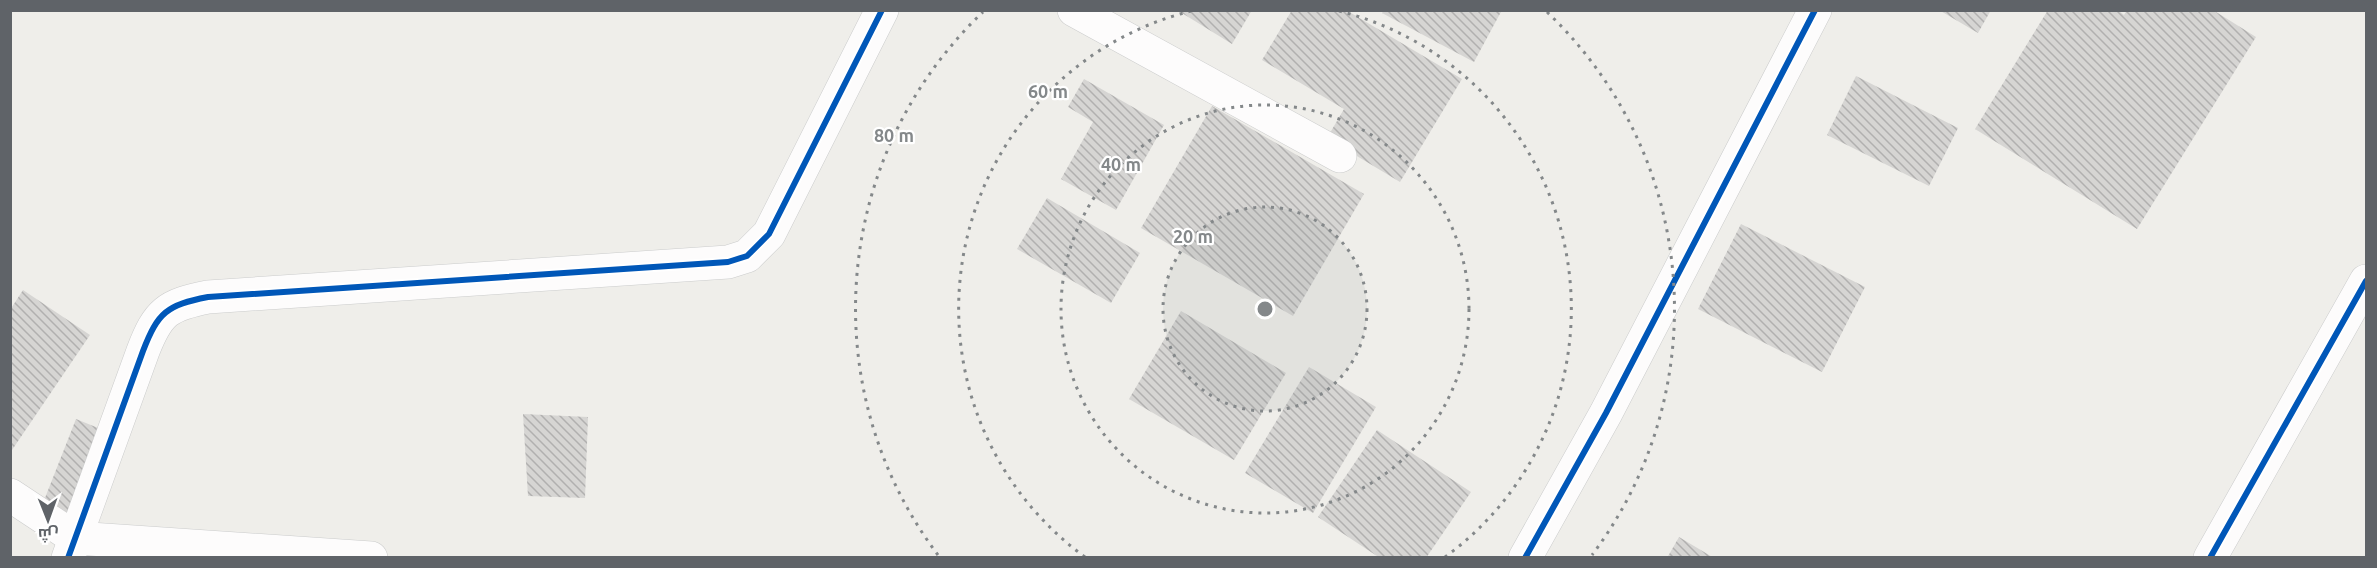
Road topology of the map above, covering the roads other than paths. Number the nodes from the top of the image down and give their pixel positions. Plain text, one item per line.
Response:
1 (882, 10) edge
2 (1074, 10) edge
3 (1815, 10) edge
4 (1340, 156) dead end
5 (2367, 281) edge
6 (10, 495) edge
7 (72, 548) edge
8 (371, 558) edge
9 (1525, 558) edge
10 (2210, 558) edge

1 - 7 street
2 - 4 street
3 - 9 street
5 - 10 street
6 - 7 street
7 - 8 street

